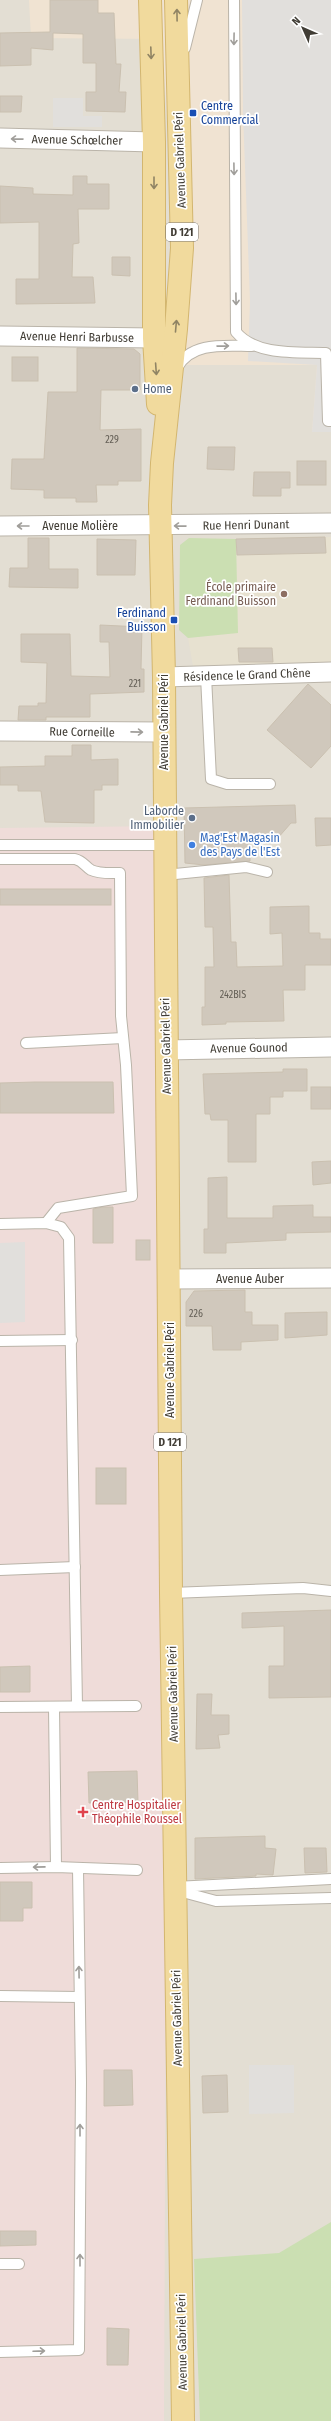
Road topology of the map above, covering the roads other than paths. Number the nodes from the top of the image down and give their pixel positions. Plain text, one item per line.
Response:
1 (150, 0) edge
2 (176, 0) edge
3 (197, 0) edge
4 (234, 0) edge
5 (178, 76) junction
6 (0, 138) edge
7 (154, 142) junction
8 (0, 336) edge
9 (154, 338) junction
10 (252, 346) junction
11 (171, 378) junction
12 (331, 421) edge
13 (162, 463) junction
14 (331, 523) edge
15 (160, 525) junction
16 (0, 526) edge
17 (331, 672) edge
18 (206, 676) junction
19 (164, 677) junction
20 (0, 731) edge
21 (163, 732) junction
22 (270, 784) dead end
23 (0, 845) edge
24 (164, 845) junction
25 (0, 859) edge
26 (267, 872) dead end
27 (164, 875) junction
28 (123, 1038) junction
29 (26, 1043) dead end
30 (331, 1047) edge
31 (166, 1050) junction
32 (46, 1223) junction
33 (0, 1224) edge
34 (331, 1278) edge
35 (169, 1279) junction
36 (72, 1340) junction
37 (0, 1341) edge
38 (75, 1567) junction
39 (0, 1570) edge
40 (331, 1591) edge
41 (171, 1593) junction
42 (76, 1706) junction
43 (136, 1706) dead end
44 (0, 1707) edge
45 (54, 1707) junction
46 (56, 1867) junction
47 (0, 1868) edge
48 (78, 1868) junction
49 (137, 1870) dead end
50 (331, 1879) edge
51 (175, 1889) junction
52 (331, 1898) edge
53 (0, 1996) edge
54 (79, 1997) junction
55 (0, 2264) edge
56 (19, 2264) dead end
57 (0, 2352) edge
58 (183, 2421) edge

1 -> 7 main road, Avenue Gabriel Péri / D 121
5 -> 2 main road, Avenue Gabriel Péri / D 121
3 - 5 lane
4 -> 10 lane
11 -> 5 main road, Avenue Gabriel Péri / D 121
7 -> 6 street, Avenue Schœlcher
7 -> 9 main road, Avenue Gabriel Péri / D 121
8 - 9 street, Avenue Henri Barbusse
9 -> 13 main road, Avenue Gabriel Péri / D 121
11 -> 10 lane
10 - 12 lane
11 - 13 main road, Avenue Gabriel Péri / D 121
13 - 15 main road, Avenue Gabriel Péri / D 121
14 -> 15 street, Rue Henri Dunant
15 -> 16 street, Avenue Molière
15 - 19 main road, Avenue Gabriel Péri / D 121
17 - 18 street, Résidence le Grand Chêne
18 - 19 street, Résidence le Grand Chêne
18 - 22 lane
19 - 21 main road, Avenue Gabriel Péri / D 121
20 -> 21 street, Rue Corneille
21 - 24 main road, Avenue Gabriel Péri / D 121
23 - 24 lane
24 - 27 main road, Avenue Gabriel Péri / D 121
25 - 28 lane
26 - 27 lane
27 - 31 main road, Avenue Gabriel Péri / D 121
28 - 29 lane
28 - 32 lane
30 - 31 street, Avenue Gounod
31 - 35 main road, Avenue Gabriel Péri / D 121
32 - 33 lane
32 - 36 lane
34 - 35 street, Avenue Auber
35 - 41 main road, Avenue Gabriel Péri / D 121
36 - 37 lane
36 - 38 lane
38 - 39 lane
38 - 42 lane
40 - 41 lane
41 - 51 main road, Avenue Gabriel Péri / D 121
42 - 43 lane
42 - 45 lane
44 - 45 lane
45 - 46 lane
46 -> 47 lane
46 - 48 lane
48 - 49 lane
54 -> 48 lane
50 - 51 lane
51 - 52 lane
51 - 58 main road, Avenue Gabriel Péri / D 121
53 - 54 lane
57 -> 54 lane
55 - 56 lane

